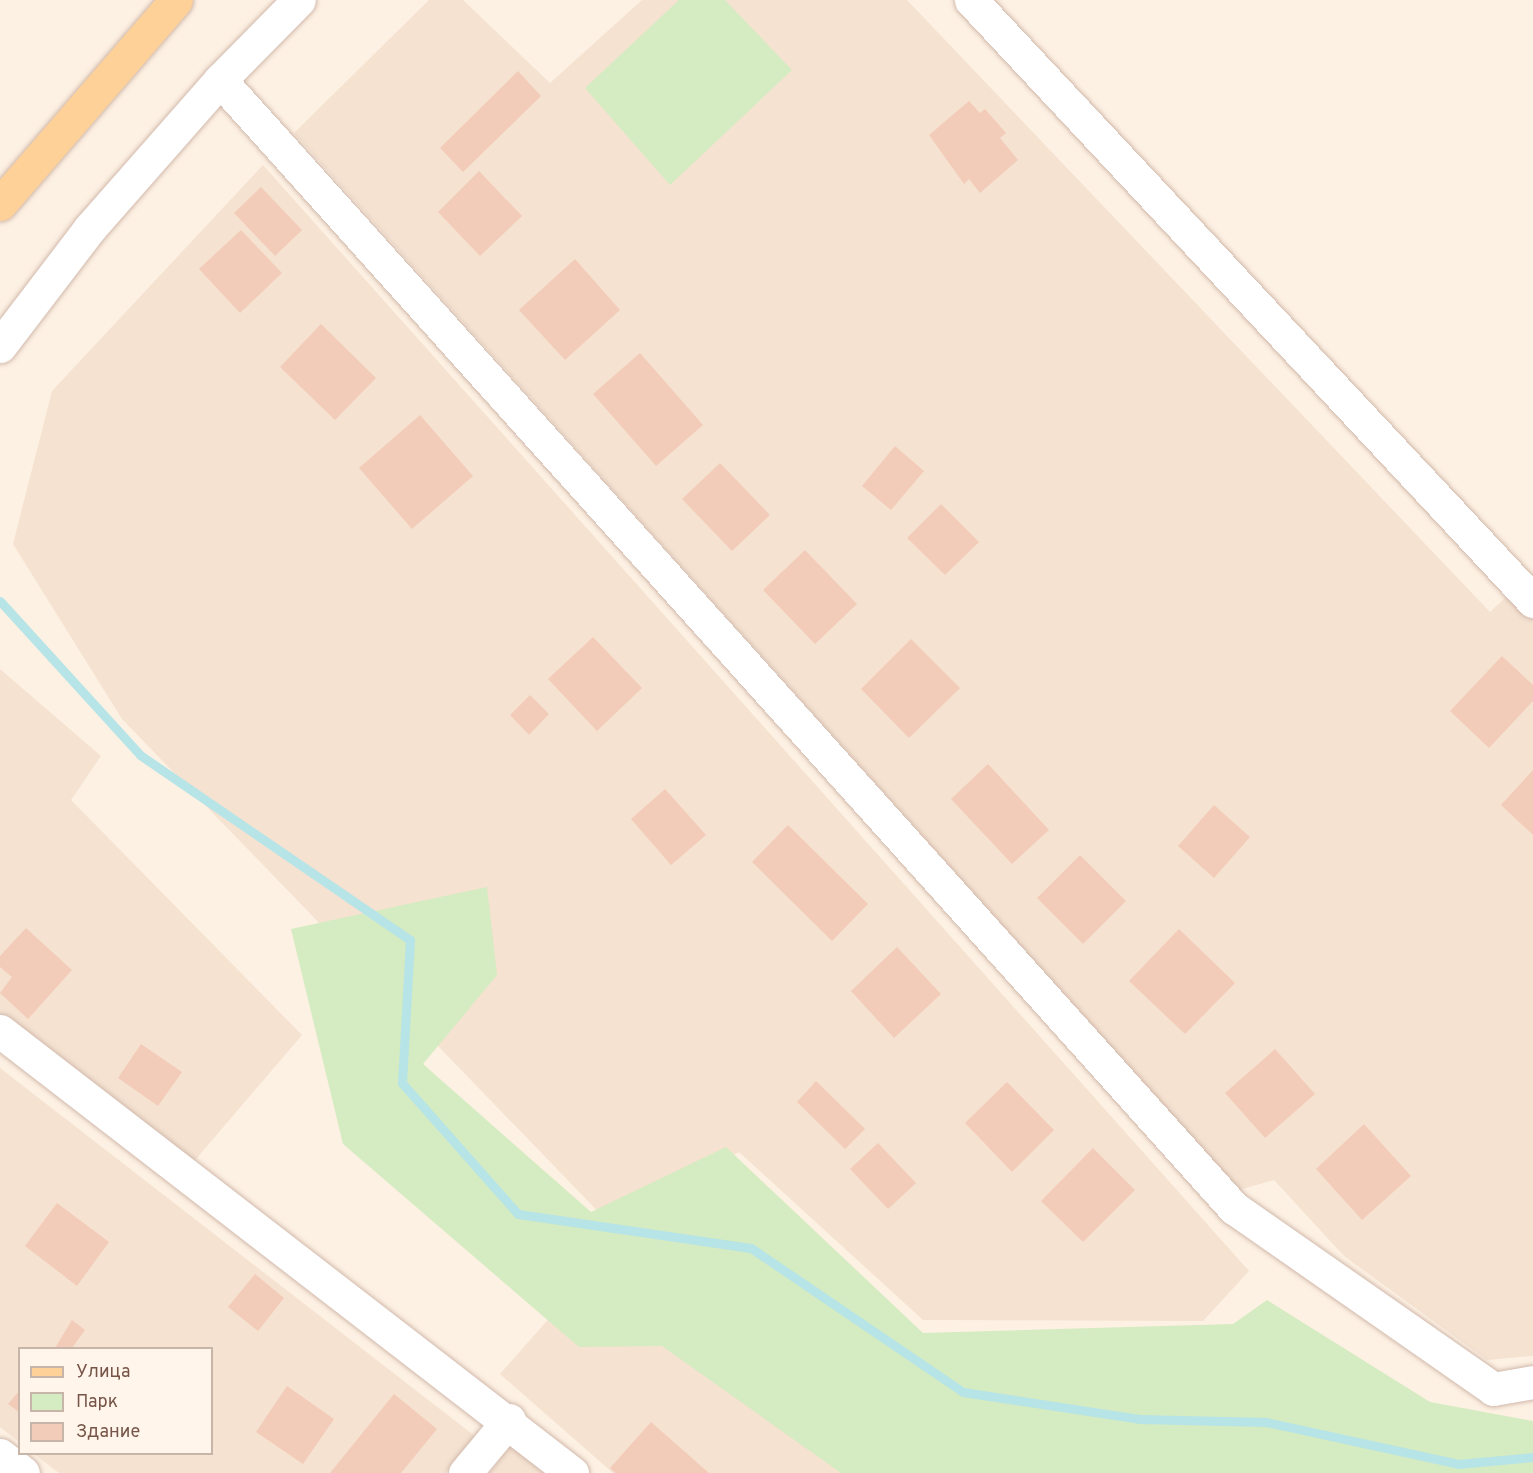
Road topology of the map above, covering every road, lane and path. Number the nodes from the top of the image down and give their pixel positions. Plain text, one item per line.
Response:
1 (176, 0) edge
2 (299, 0) edge
3 (971, 0) edge
4 (220, 80) junction
5 (0, 204) edge
6 (0, 346) edge
7 (1533, 601) edge
8 (0, 1031) edge
9 (1533, 1382) edge
10 (508, 1420) junction
11 (0, 1455) edge
12 (23, 1473) edge
13 (465, 1473) edge
14 (572, 1473) edge

1 - 5 main road
2 - 4 street
3 - 7 street
4 - 6 street
4 - 9 street
8 - 10 street
10 - 13 street
10 - 14 street
11 - 12 street

